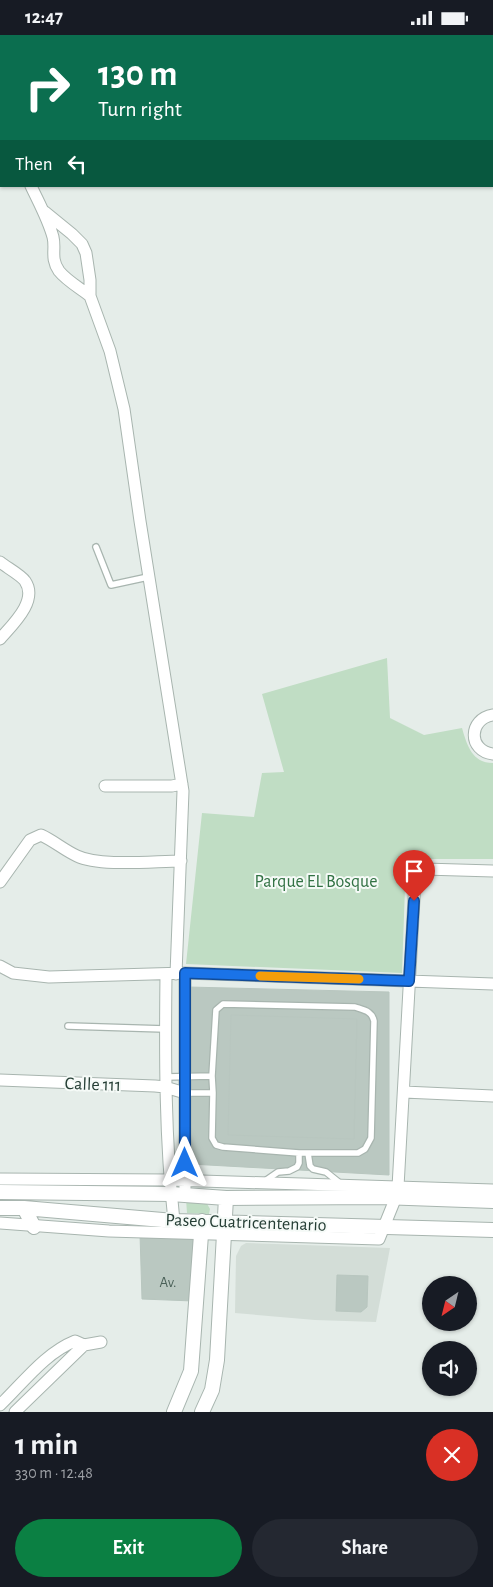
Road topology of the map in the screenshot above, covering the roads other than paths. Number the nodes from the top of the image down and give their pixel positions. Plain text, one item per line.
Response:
1 (32, 187) edge
2 (45, 212) junction
3 (72, 234) junction
4 (54, 239) junction
5 (90, 296) junction
6 (96, 547) dead end
7 (0, 562) edge
8 (148, 577) junction
9 (0, 639) edge
10 (493, 715) edge
11 (493, 754) edge
12 (182, 784) junction
13 (105, 786) dead end
14 (181, 861) junction
15 (493, 871) edge
16 (0, 882) edge
17 (0, 966) edge
18 (175, 974) junction
19 (409, 981) junction
20 (493, 984) edge
21 (68, 1027) dead end
22 (165, 1029) junction
23 (184, 1076) junction
24 (212, 1076) junction
25 (0, 1080) edge
26 (164, 1082) junction
27 (404, 1092) junction
28 (185, 1093) junction
29 (213, 1093) junction
30 (493, 1096) edge
31 (299, 1153) junction
32 (308, 1153) junction
33 (0, 1179) edge
34 (262, 1183) junction
35 (344, 1186) junction
36 (170, 1187) junction
37 (185, 1188) junction
38 (493, 1190) edge
39 (0, 1192) edge
40 (397, 1192) junction
41 (226, 1198) junction
42 (493, 1201) edge
43 (0, 1208) edge
44 (24, 1208) junction
45 (174, 1221) junction
46 (0, 1223) edge
47 (34, 1227) junction
48 (385, 1227) junction
49 (202, 1228) junction
50 (225, 1229) junction
51 (493, 1230) edge
52 (101, 1342) dead end
53 (84, 1345) junction
54 (0, 1404) edge
55 (15, 1412) edge
56 (174, 1412) edge
57 (202, 1412) edge

1 - 2 street
2 - 3 street
2 - 4 street
3 - 4 street
3 - 5 street
4 - 5 street
5 - 8 street
6 - 8 lane
7 - 9 street
8 - 12 street
10 - 11 street
12 - 13 street
12 - 14 street
14 - 16 street
14 - 18 street
15 - 19 street
17 - 18 street
18 - 19 street
18 - 22 street
18 - 23 street
19 - 20 street
19 - 27 street
21 - 22 lane
22 - 26 street
23 - 24 lane
23 - 26 lane
23 - 28 street
24 - 29 lane
24 - 32 lane
25 - 26 street, Calle 111
26 - 28 street, Calle 111
26 - 36 street
27 - 30 street
27 - 40 street
28 - 29 lane
28 - 37 street
29 - 31 lane
31 - 32 lane
31 - 34 lane
32 - 35 lane
33 - 36 street, Paseo Cuatricentenario
34 - 35 street, Paseo Cuatricentenario
34 - 37 street, Paseo Cuatricentenario
35 - 40 street, Paseo Cuatricentenario
36 - 37 street, Paseo Cuatricentenario
36 - 39 street, Paseo Cuatricentenario
36 - 45 street
37 - 41 street, Paseo Cuatricentenario
38 - 40 street, Paseo Cuatricentenario
40 - 41 street, Paseo Cuatricentenario
40 - 42 street, Paseo Cuatricentenario
40 - 48 street
41 - 50 street
43 - 44 street, Paseo Cuatricentenario
44 - 45 street, Paseo Cuatricentenario
44 - 47 street
45 - 49 street, Paseo Cuatricentenario
46 - 47 street, Paseo Cuatricentenario
47 - 49 street, Paseo Cuatricentenario
48 - 50 street, Paseo Cuatricentenario
48 - 51 street, Paseo Cuatricentenario
49 - 50 street, Paseo Cuatricentenario
49 - 56 street
50 - 57 street
52 - 53 street
53 - 54 street
53 - 55 street

